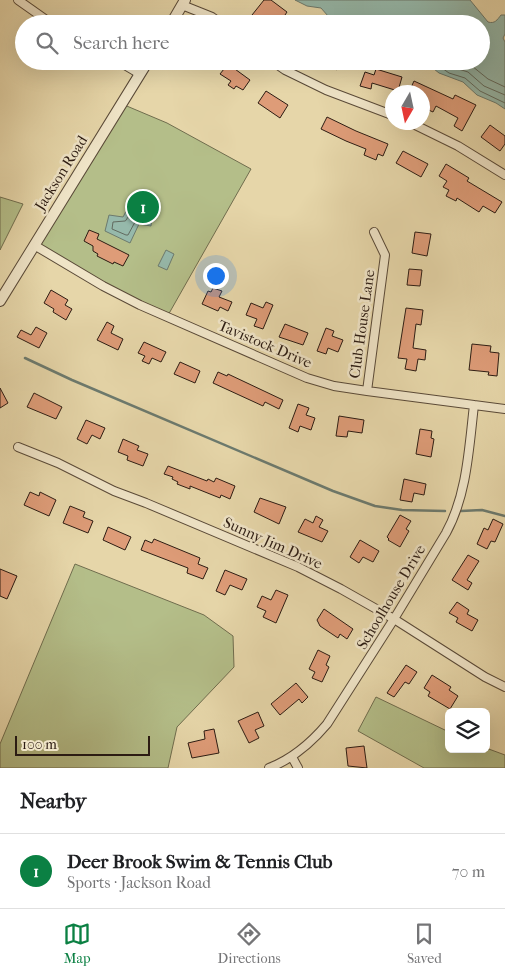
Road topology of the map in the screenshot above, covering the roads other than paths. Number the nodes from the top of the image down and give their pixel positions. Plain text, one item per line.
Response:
1 (18, 0) edge
2 (183, 3) edge
3 (39, 15) edge
4 (176, 15) edge
5 (208, 15) edge
6 (133, 70) edge
7 (142, 70) edge
8 (285, 70) edge
9 (140, 74) junction
10 (385, 111) edge
11 (425, 130) edge
12 (505, 175) edge
13 (374, 232) dead end
14 (34, 245) junction
15 (0, 301) edge
16 (367, 392) junction
17 (474, 405) junction
18 (505, 409) edge
19 (18, 447) dead end
20 (394, 619) junction
21 (505, 687) edge
22 (292, 757) junction
23 (269, 768) edge
24 (298, 768) edge

1 - 3 street
2 - 4 street
2 - 5 street
6 - 9 street
7 - 9 street, Jackson Road
8 - 10 street
9 - 14 street, Jackson Road
11 - 12 street
13 - 16 street, Club House Lane
14 - 15 street, Jackson Road
14 - 16 street, Tavistock Drive
16 - 17 street, Tavistock Drive
17 - 18 street, Tavistock Drive
17 - 20 street, Schoolhouse Drive
19 - 20 street, Sunny Jim Drive
20 - 21 street, Sunny Jim Drive
20 - 22 street, Schoolhouse Drive
22 - 23 street, Schoolhouse Drive
22 - 24 street

